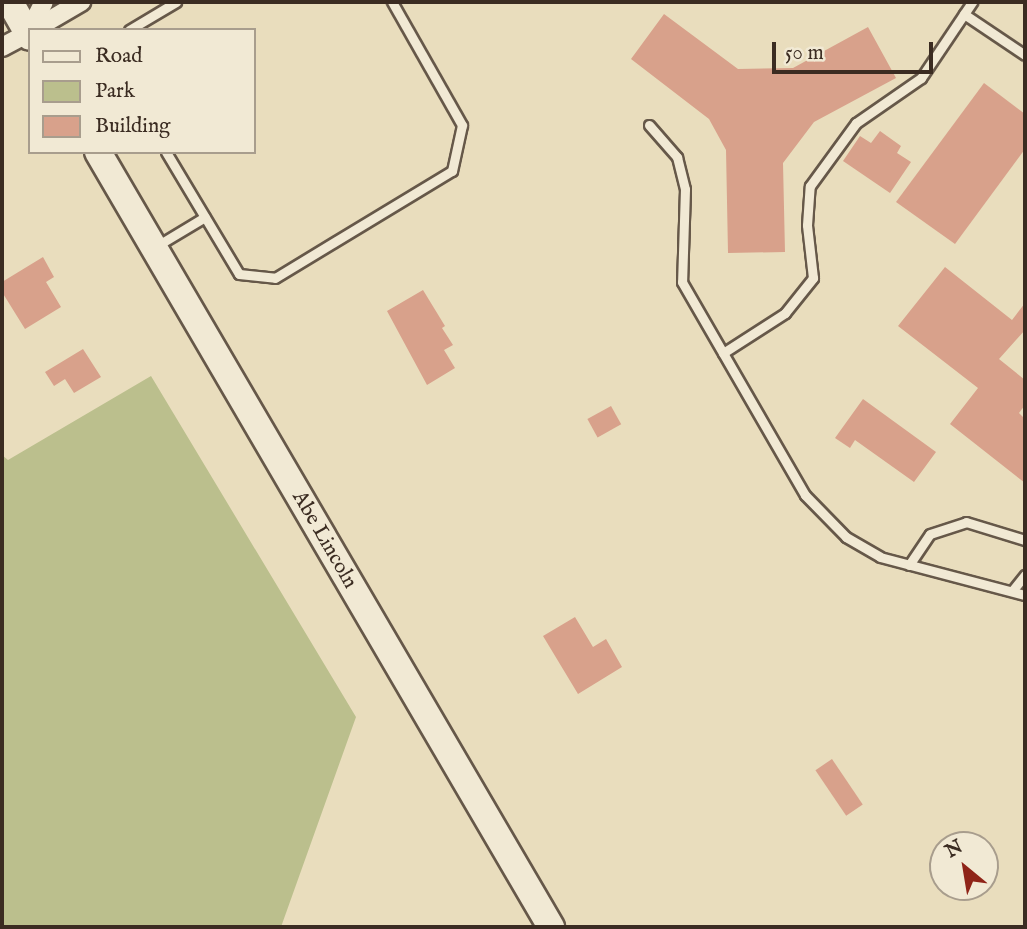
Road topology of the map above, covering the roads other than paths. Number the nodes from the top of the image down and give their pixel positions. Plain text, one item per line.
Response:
1 (10, 2) edge
2 (44, 2) edge
3 (80, 2) edge
4 (176, 2) edge
5 (392, 2) edge
6 (972, 2) edge
7 (964, 14) junction
8 (32, 28) edge
9 (38, 28) edge
10 (132, 28) edge
11 (28, 30) edge
12 (28, 34) edge
13 (2, 47) edge
14 (1025, 55) edge
15 (649, 125) dead end
16 (99, 154) edge
17 (167, 154) edge
18 (205, 217) junction
19 (154, 248) junction
20 (723, 353) junction
21 (1025, 540) edge
22 (909, 565) junction
23 (1025, 575) edge
24 (1012, 591) junction
25 (1025, 594) edge
26 (551, 927) edge

1 - 11 street
2 - 8 street
3 - 9 street
4 - 10 lane
5 - 18 lane
6 - 7 lane
7 - 14 lane
7 - 20 lane
12 - 13 street
15 - 20 lane
16 - 19 street, Abe Lincoln
17 - 18 lane
18 - 19 lane
19 - 26 street, Abe Lincoln
20 - 22 lane
21 - 22 lane
22 - 24 lane
23 - 24 lane
24 - 25 lane

